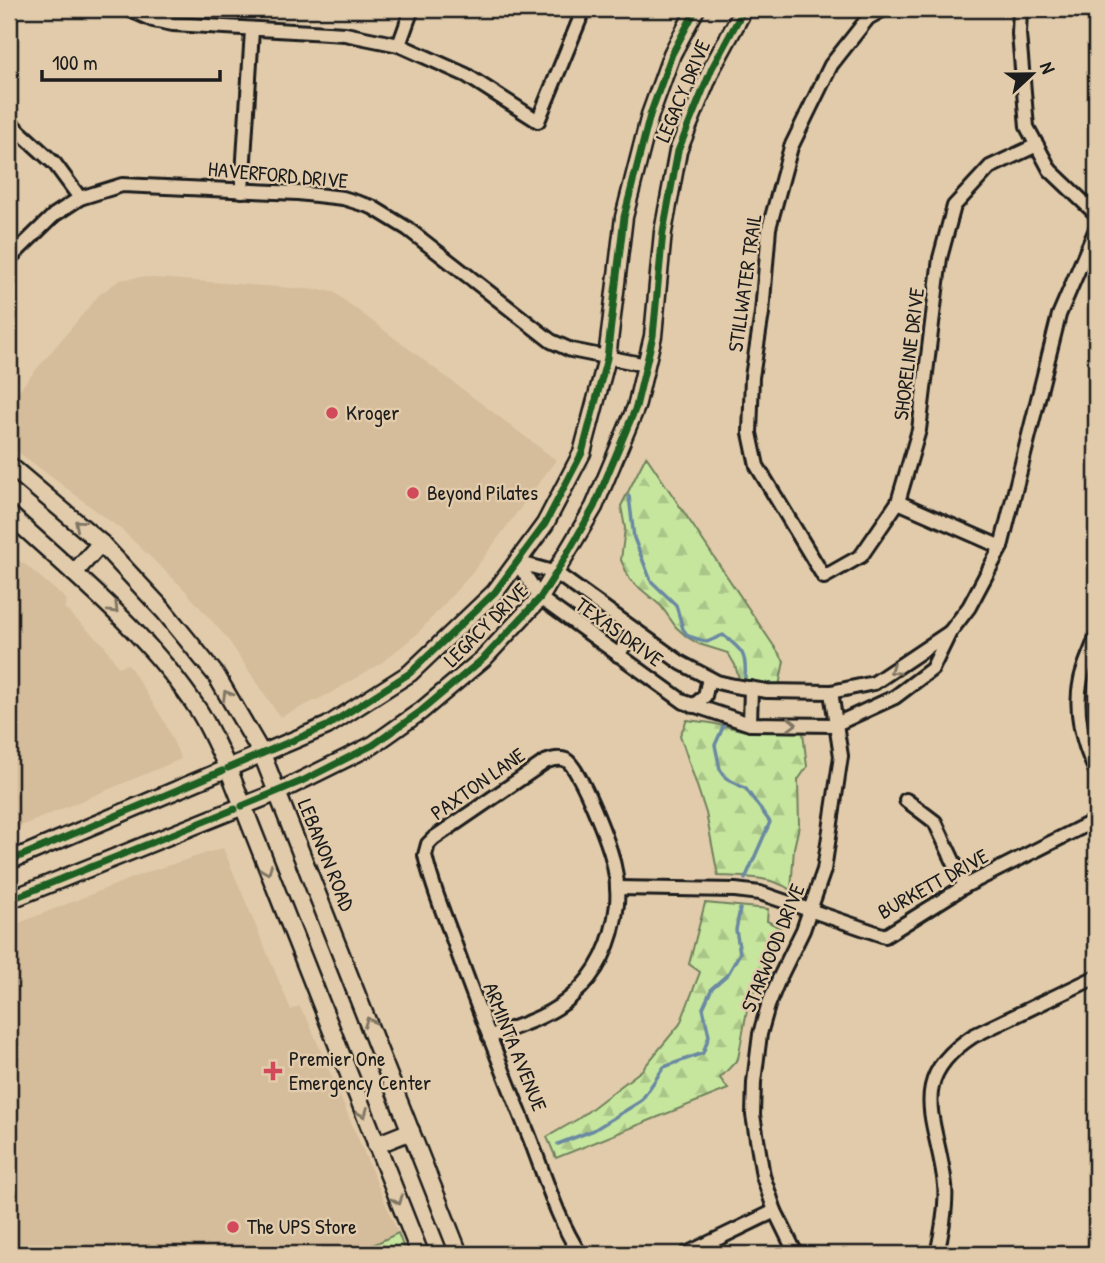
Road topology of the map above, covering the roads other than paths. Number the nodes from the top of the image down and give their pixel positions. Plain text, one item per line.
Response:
1 (128, 9) edge
2 (412, 9) edge
3 (584, 9) edge
4 (696, 9) edge
5 (744, 9) edge
6 (884, 9) edge
7 (1020, 9) edge
8 (252, 30) junction
9 (399, 45) junction
10 (9, 122) edge
11 (1037, 145) junction
12 (242, 191) junction
13 (79, 198) junction
14 (1096, 214) edge
15 (1096, 229) edge
16 (9, 259) edge
17 (607, 358) junction
18 (646, 365) junction
19 (9, 465) edge
20 (898, 502) junction
21 (9, 514) edge
22 (101, 543) junction
23 (1001, 547) junction
24 (517, 562) junction
25 (74, 573) junction
26 (556, 573) junction
27 (824, 576) joint
28 (540, 598) junction
29 (635, 630) junction
30 (950, 632) junction
31 (1096, 637) edge
32 (618, 654) junction
33 (709, 678) junction
34 (751, 688) junction
35 (831, 692) junction
36 (693, 706) junction
37 (750, 723) junction
38 (834, 725) junction
39 (262, 754) junction
40 (228, 768) junction
41 (1096, 771) edge
42 (278, 792) junction
43 (906, 800) dead end
44 (242, 806) junction
45 (1096, 820) edge
46 (425, 849) joint
47 (9, 862) edge
48 (965, 887) junction
49 (617, 888) junction
50 (9, 900) edge
51 (811, 911) junction
52 (1096, 977) edge
53 (489, 1037) junction
54 (411, 1131) junction
55 (376, 1145) junction
56 (775, 1211) junction
57 (420, 1254) edge
58 (459, 1254) edge
59 (580, 1254) edge
60 (686, 1254) edge
61 (796, 1254) edge
62 (937, 1254) edge

1 - 8 street
2 - 9 street
3 - 9 street
4 - 17 main road, LEGACY DRIVE
5 - 18 main road, LEGACY DRIVE
6 - 27 street, STILLWATER TRAIL
7 - 11 street
8 - 9 street
8 - 12 street
10 - 13 street
11 - 14 street
11 - 20 street, SHORELINE DRIVE
12 - 13 street, HAVERFORD DRIVE
12 - 17 street, HAVERFORD DRIVE
13 - 16 street, HAVERFORD DRIVE
15 - 23 street, TEXAS DRIVE
17 - 18 street, HAVERFORD DRIVE
17 - 24 main road, LEGACY DRIVE
18 - 26 main road, LEGACY DRIVE
22 -> 19 main road, LEBANON ROAD
20 - 23 street
20 - 27 street, SHORELINE DRIVE
21 - 25 main road
22 - 25 main road
39 -> 22 main road, LEBANON ROAD
23 - 30 street, TEXAS DRIVE
24 - 26 street, TEXAS DRIVE
24 - 28 street, TEXAS DRIVE
24 - 39 main road, LEGACY DRIVE
25 -> 40 main road
26 - 28 main road, LEGACY DRIVE
26 - 29 street, TEXAS DRIVE
28 - 32 street, TEXAS DRIVE
28 - 42 main road, LEGACY DRIVE
29 - 32 street
29 - 33 street, TEXAS DRIVE
30 -> 35 street, TEXAS DRIVE
30 - 38 street, TEXAS DRIVE
31 - 41 street
32 - 36 street, TEXAS DRIVE
33 - 34 street, TEXAS DRIVE
33 - 36 street
34 - 35 street, TEXAS DRIVE
34 - 37 street
35 - 38 street, STARWOOD DRIVE
36 - 37 street, TEXAS DRIVE
37 -> 38 street, TEXAS DRIVE
38 - 51 street, STARWOOD DRIVE
39 - 40 main road, LEGACY DRIVE
39 - 42 main road, LEBANON ROAD
40 - 44 main road
40 - 47 main road, LEGACY DRIVE
42 - 44 main road, LEGACY DRIVE
54 -> 42 main road, LEBANON ROAD
43 - 48 street
44 - 50 main road, LEGACY DRIVE
44 -> 55 main road
45 - 48 street, BURKETT DRIVE
46 - 49 street, PAXTON LANE
46 - 53 street, ARMINTA AVENUE
48 - 51 street, BURKETT DRIVE
49 - 51 street, BURKETT DRIVE
49 - 53 street
51 - 56 street, STARWOOD DRIVE
52 - 62 street
53 - 59 street, ARMINTA AVENUE
54 - 55 main road
54 - 58 main road, LEBANON ROAD
55 -> 57 main road
56 - 60 street
56 - 61 street, STARWOOD DRIVE

